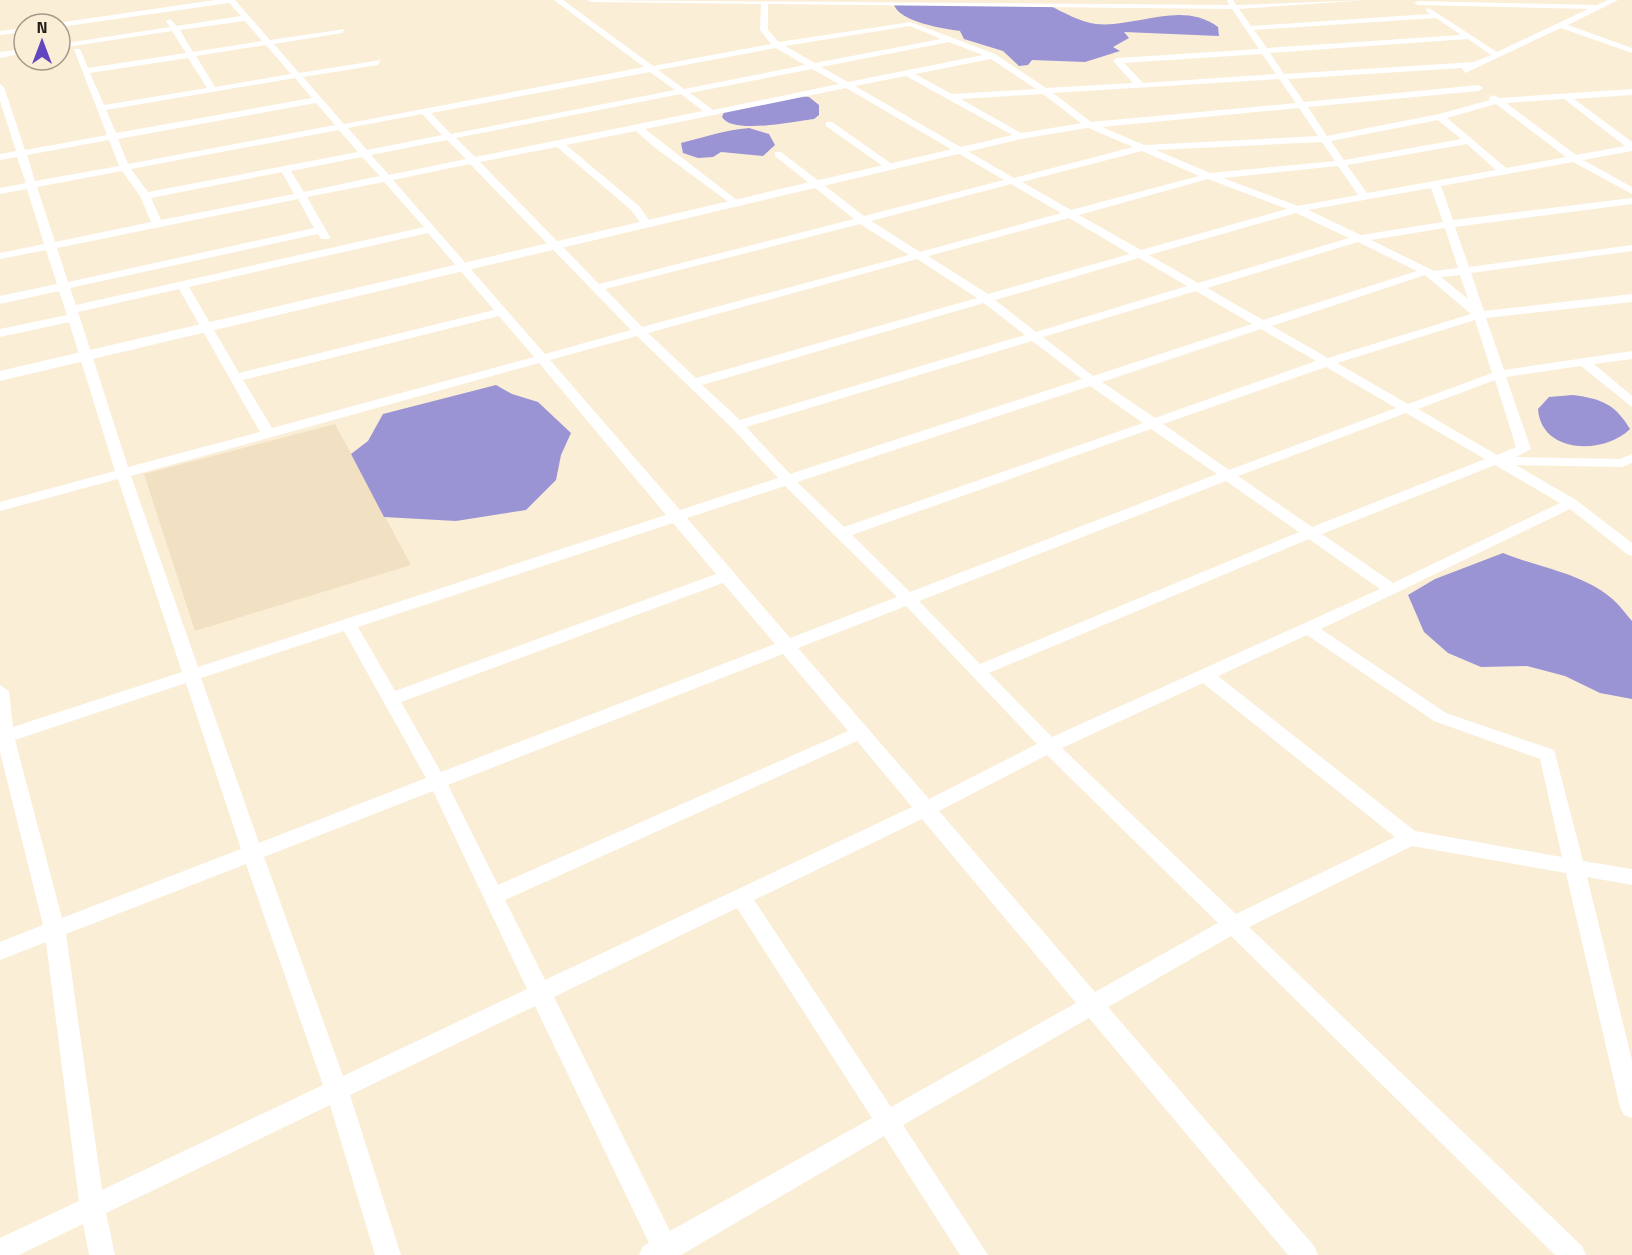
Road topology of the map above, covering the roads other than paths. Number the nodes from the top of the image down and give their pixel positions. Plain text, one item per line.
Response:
1 (558, 0) edge
2 (591, 0) edge
3 (1352, 0) edge
4 (1365, 0) edge
5 (1614, 0) edge
6 (765, 1) edge
7 (822, 1) edge
8 (879, 1) edge
9 (937, 1) edge
10 (997, 1) edge
11 (1062, 2) edge
12 (1120, 2) edge
13 (1292, 2) edge
14 (1416, 2) edge
15 (1175, 3) edge
16 (1232, 3) edge
17 (1599, 7) junction
18 (163, 10) junction
19 (1437, 16) junction
20 (246, 18) junction
21 (72, 23) edge
22 (1561, 25) junction
23 (175, 28) junction
24 (1249, 28) junction
25 (342, 31) dead end
26 (1469, 37) junction
27 (953, 39) junction
28 (268, 43) junction
29 (72, 44) edge
30 (777, 45) junction
31 (77, 51) dead end
32 (1264, 51) junction
33 (1632, 51) edge
34 (191, 55) junction
35 (1497, 55) junction
36 (992, 56) junction
37 (378, 62) dead end
38 (811, 64) junction
39 (1474, 65) junction
40 (654, 68) junction
41 (87, 71) junction
42 (907, 72) junction
43 (296, 75) junction
44 (1281, 76) junction
45 (847, 85) junction
46 (1140, 86) junction
47 (0, 87) edge
48 (1479, 88) junction
49 (212, 89) junction
50 (681, 89) junction
51 (1044, 91) junction
52 (1632, 92) edge
53 (1618, 93) junction
54 (1565, 96) junction
55 (950, 97) junction
56 (318, 100) junction
57 (1497, 100) junction
58 (2, 101) edge
59 (1632, 101) edge
60 (1300, 104) junction
61 (102, 108) junction
62 (424, 111) junction
63 (710, 112) junction
64 (1440, 117) junction
65 (829, 124) dead end
66 (1089, 125) junction
67 (342, 127) junction
68 (638, 127) junction
69 (449, 136) junction
70 (1021, 136) junction
71 (113, 137) junction
72 (1324, 139) junction
73 (1469, 141) junction
74 (558, 143) junction
75 (1632, 147) edge
76 (1141, 148) junction
77 (961, 151) junction
78 (21, 153) junction
79 (365, 154) junction
80 (778, 154) dead end
81 (0, 157) edge
82 (1573, 158) junction
83 (472, 160) junction
84 (1341, 163) junction
85 (891, 167) junction
86 (125, 168) junction
87 (285, 169) junction
88 (1504, 171) junction
89 (1209, 176) junction
90 (386, 178) junction
91 (1015, 182) junction
92 (1435, 183) junction
93 (32, 185) junction
94 (814, 185) junction
95 (0, 191) edge
96 (1632, 191) edge
97 (300, 195) junction
98 (1363, 195) junction
99 (145, 196) junction
100 (1632, 201) edge
101 (734, 204) junction
102 (1297, 209) junction
103 (1071, 214) junction
104 (862, 220) junction
105 (157, 224) junction
106 (647, 224) junction
107 (1450, 224) junction
108 (430, 229) junction
109 (321, 230) junction
110 (1358, 239) junction
111 (51, 245) junction
112 (558, 245) junction
113 (1632, 248) edge
114 (334, 251) junction
115 (1142, 254) junction
116 (0, 256) edge
117 (919, 257) junction
118 (464, 267) junction
119 (1466, 271) junction
120 (1430, 273) junction
121 (182, 285) junction
122 (64, 286) junction
123 (1196, 286) junction
124 (597, 288) junction
125 (1632, 298) edge
126 (986, 299) junction
127 (0, 300) edge
128 (502, 312) junction
129 (73, 313) junction
130 (1480, 315) junction
131 (1263, 325) junction
132 (206, 327) junction
133 (640, 332) junction
134 (0, 333) edge
135 (1035, 336) junction
136 (1632, 355) edge
137 (86, 356) junction
138 (541, 359) junction
139 (1327, 362) junction
140 (1584, 362) junction
141 (1500, 375) junction
142 (0, 376) edge
143 (236, 378) junction
144 (1092, 381) junction
145 (694, 383) junction
146 (1632, 403) edge
147 (1409, 410) junction
148 (1155, 424) junction
149 (737, 425) junction
150 (268, 434) junction
151 (1499, 461) junction
152 (1629, 463) edge
153 (123, 473) junction
154 (1228, 475) junction
155 (787, 480) junction
156 (1571, 503) junction
157 (0, 507) edge
158 (675, 517) junction
159 (1310, 533) junction
160 (840, 534) junction
161 (1632, 551) edge
162 (726, 576) junction
163 (1392, 590) junction
164 (908, 599) junction
165 (348, 624) junction
166 (1308, 628) junction
167 (786, 647) junction
168 (976, 672) junction
169 (193, 675) junction
170 (1205, 675) junction
171 (0, 691) edge
172 (391, 699) junction
173 (859, 733) junction
174 (3, 737) edge
175 (1049, 746) junction
176 (438, 783) junction
177 (924, 810) junction
178 (1410, 838) junction
179 (253, 855) junction
180 (1575, 867) junction
181 (1632, 878) edge
182 (494, 896) junction
183 (741, 897) junction
184 (1233, 925) junction
185 (55, 930) junction
186 (0, 951) edge
187 (542, 993) junction
188 (1091, 1006) junction
189 (337, 1091) junction
190 (1632, 1107) edge
191 (888, 1122) junction
192 (92, 1207) junction
193 (0, 1251) edge
194 (662, 1253) edge
195 (102, 1255) edge
196 (388, 1255) edge
197 (975, 1255) edge
198 (1305, 1255) edge
199 (1573, 1255) edge

1 - 40 street
2 - 6 street
3 - 4 street
3 - 13 street
5 - 17 street
6 - 7 street
6 - 30 street
7 - 8 street
8 - 9 street
9 - 10 street
10 - 11 street
11 - 12 street
12 - 15 street
13 - 16 street
14 - 17 street
14 - 19 street
15 - 16 street
16 - 24 street
17 - 22 street
18 - 20 street
18 - 21 street
18 - 23 street
19 - 24 street
19 - 26 street
20 - 23 street
20 - 28 street
22 - 33 street
22 - 35 street
23 - 29 street
23 - 34 street
24 - 32 street
25 - 28 street
26 - 32 street
26 - 35 street
27 - 30 street
27 - 36 street
27 - 38 street
28 - 34 street
28 - 43 street
30 - 38 street
30 - 40 street
31 - 41 street
32 - 44 street
32 - 46 street
34 - 41 street
34 - 49 street
35 - 39 street
36 - 42 street
36 - 51 street
37 - 43 street
38 - 45 street
38 - 50 street
39 - 44 street
39 - 48 street
40 - 50 street
40 - 62 street
41 - 61 street
42 - 45 street
42 - 55 street
43 - 49 street
43 - 56 street
44 - 46 street
44 - 60 street
45 - 63 street
45 - 77 street
46 - 51 street
47 - 58 street
48 - 57 street
48 - 60 street
49 - 61 street
50 - 63 street
50 - 69 street
51 - 55 street
51 - 66 street
52 - 53 street
53 - 54 street
53 - 59 street
54 - 57 street
54 - 75 street
55 - 70 street
56 - 67 street
56 - 71 street
57 - 64 street
57 - 82 street
58 - 78 street
60 - 66 street
60 - 72 street
61 - 71 street
62 - 67 street
62 - 69 street
63 - 68 street
64 - 72 street
64 - 73 street
65 - 85 street
66 - 70 street
66 - 76 street
67 - 79 street
67 - 86 street
68 - 74 street
68 - 101 street
69 - 79 street
69 - 83 street
70 - 77 street
71 - 78 street
71 - 86 street
72 - 76 street
72 - 84 street
73 - 84 street
73 - 88 street
74 - 83 street
74 - 106 street
75 - 82 street
76 - 89 street
76 - 91 street
77 - 85 street
77 - 91 street
78 - 81 street
78 - 93 street
79 - 87 street
79 - 90 street
80 - 94 street
82 - 88 street
82 - 96 street
83 - 90 street
83 - 112 street
84 - 89 street
84 - 98 street
85 - 94 street
86 - 93 street
86 - 99 street
87 - 97 street
87 - 99 street
88 - 92 street
89 - 102 street
89 - 103 street
90 - 97 street
90 - 108 street
91 - 103 street
91 - 104 street
92 - 98 street
92 - 107 street
93 - 95 street
93 - 111 street
94 - 101 street
94 - 104 street
97 - 105 street
97 - 109 street
98 - 102 street
99 - 105 street
100 - 107 street
101 - 106 street
102 - 110 street
102 - 115 street
103 - 115 street
103 - 117 street
104 - 117 street
104 - 124 street
105 - 111 street
106 - 112 street
107 - 110 street
107 - 119 street
108 - 114 street
108 - 118 street
109 - 114 street
109 - 122 street
110 - 120 street
110 - 123 street
111 - 116 street
111 - 122 street
112 - 118 street
112 - 124 street
113 - 119 street
114 - 121 street
115 - 123 street
115 - 126 street
117 - 126 street
117 - 133 street
118 - 128 street
118 - 132 street
119 - 120 street
119 - 130 street
120 - 130 street
120 - 131 street
121 - 129 street
121 - 132 street
122 - 127 street
122 - 129 street
123 - 131 street
123 - 135 street
124 - 133 street
125 - 130 street
126 - 135 street
126 - 145 street
128 - 138 street
128 - 143 street
129 - 134 street
129 - 137 street
130 - 139 street
130 - 141 street
131 - 139 street
131 - 144 street
132 - 137 street
132 - 143 street
133 - 138 street
133 - 145 street
135 - 144 street
135 - 149 street
136 - 140 street
137 - 142 street
137 - 153 street
138 - 150 street
138 - 158 street
139 - 147 street
139 - 148 street
140 - 141 street
140 - 146 street
141 - 147 street
141 - 151 street
143 - 150 street
144 - 148 street
144 - 155 street
145 - 149 street
147 - 151 street
147 - 154 street
148 - 154 street
148 - 160 street
149 - 155 street
150 - 153 street
151 - 152 street
151 - 156 street
151 - 159 street
153 - 157 street
153 - 169 street
154 - 159 street
154 - 164 street
155 - 158 street
155 - 160 street
156 - 161 street
156 - 163 street
158 - 162 street
158 - 165 street
159 - 163 street
159 - 168 street
160 - 164 street
162 - 167 street
162 - 172 street
163 - 166 street
164 - 167 street
164 - 168 street
165 - 169 street
165 - 172 street
166 - 170 street
166 - 180 street
167 - 173 street
167 - 176 street
168 - 175 street
169 - 174 street
169 - 179 street
170 - 175 street
170 - 178 street
171 - 174 street
172 - 176 street
173 - 177 street
173 - 182 street
174 - 185 street
175 - 177 street
175 - 184 street
176 - 179 street
176 - 182 street
177 - 183 street
177 - 188 street
178 - 180 street
178 - 184 street
179 - 185 street
179 - 189 street
180 - 181 street
180 - 190 street
182 - 187 street
183 - 187 street
183 - 191 street
184 - 188 street
184 - 199 street
185 - 186 street
185 - 192 street
187 - 189 street
187 - 194 street
188 - 191 street
188 - 198 street
189 - 192 street
189 - 196 street
191 - 194 street
191 - 197 street
192 - 193 street
192 - 195 street

